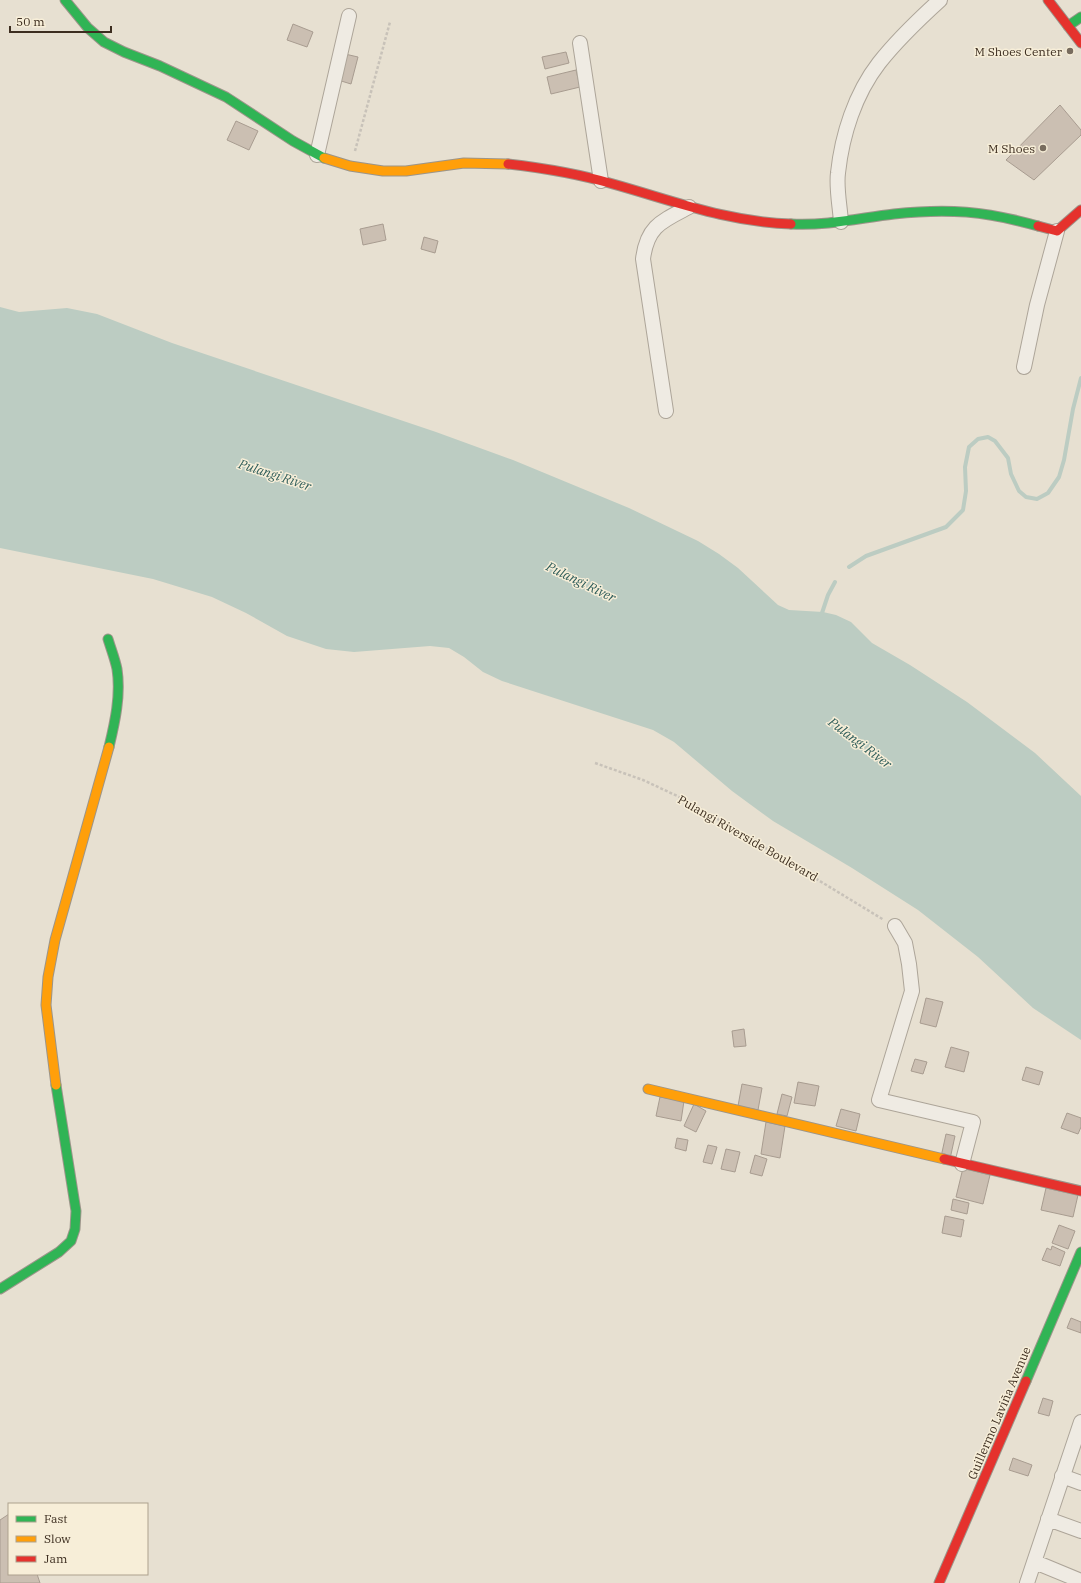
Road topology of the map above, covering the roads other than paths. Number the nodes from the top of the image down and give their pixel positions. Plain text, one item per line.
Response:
1 (65, 0) edge
2 (940, 0) edge
3 (1048, 0) edge
4 (349, 16) dead end
5 (1081, 17) edge
6 (1068, 26) junction
7 (580, 43) dead end
8 (1081, 43) edge
9 (317, 155) junction
10 (601, 181) junction
11 (689, 208) junction
12 (1081, 210) edge
13 (841, 222) junction
14 (1057, 231) junction
15 (1024, 367) dead end
16 (666, 411) dead end
17 (108, 639) dead end
18 (895, 926) road end
19 (648, 1089) dead end
20 (962, 1164) junction
21 (1081, 1192) edge
22 (1081, 1252) edge
23 (0, 1289) edge
24 (1080, 1426) edge
25 (1062, 1476) junction
26 (1081, 1483) edge
27 (1048, 1518) junction
28 (1081, 1532) edge
29 (1035, 1562) junction
30 (1081, 1581) edge
31 (939, 1583) edge
32 (1027, 1583) edge

1 - 9 main road
2 - 13 street
3 - 6 main road
4 - 9 street
5 - 6 main road
6 - 8 main road
7 - 10 street
9 - 10 main road
10 - 11 main road
11 - 13 main road
11 - 16 street
12 - 14 main road
13 - 14 main road
14 - 15 street
17 - 23 main road
18 - 20 street
19 - 20 main road
20 - 21 main road
22 - 31 main road, Guillermo Laviña Avenue
24 - 25 street
25 - 26 street
25 - 27 street
27 - 28 street
27 - 29 street
29 - 30 street
29 - 32 street

